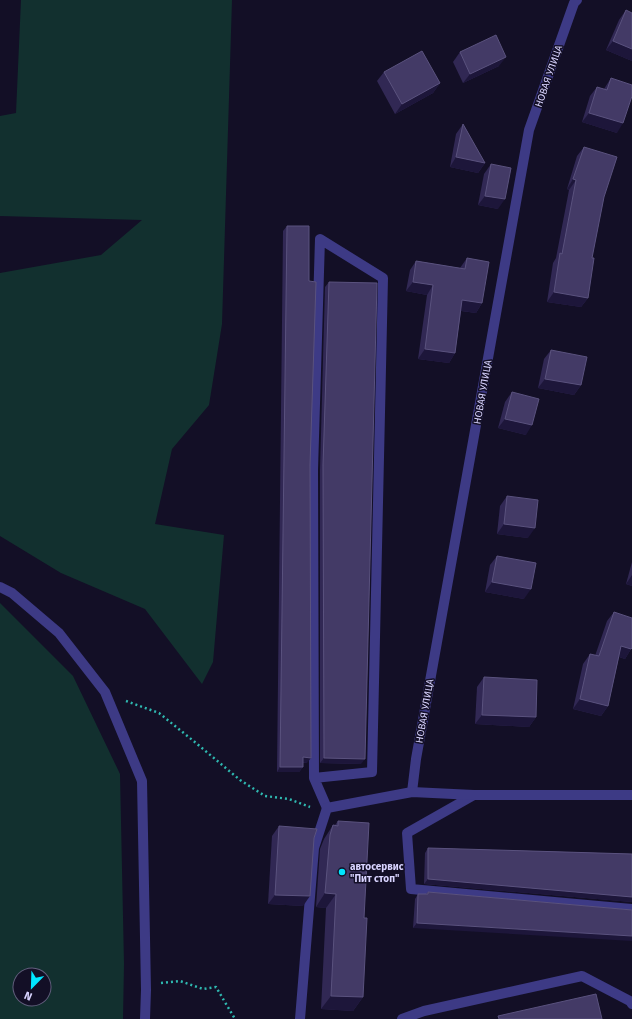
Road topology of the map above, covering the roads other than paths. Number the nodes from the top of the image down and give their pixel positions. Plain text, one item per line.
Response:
1 (577, 0) edge
2 (0, 587) edge
3 (314, 778) junction
4 (412, 792) junction
5 (474, 795) junction
6 (632, 795) edge
7 (327, 808) junction
8 (632, 910) edge
9 (632, 1004) edge
10 (145, 1019) edge
11 (300, 1019) edge
12 (402, 1019) edge

1 - 4 street, НОВАЯ УЛИЦА
2 - 10 street
3 - 3 street
3 - 7 street
4 - 5 street
4 - 7 street
5 - 6 street
5 - 8 street
7 - 11 street
9 - 12 street

